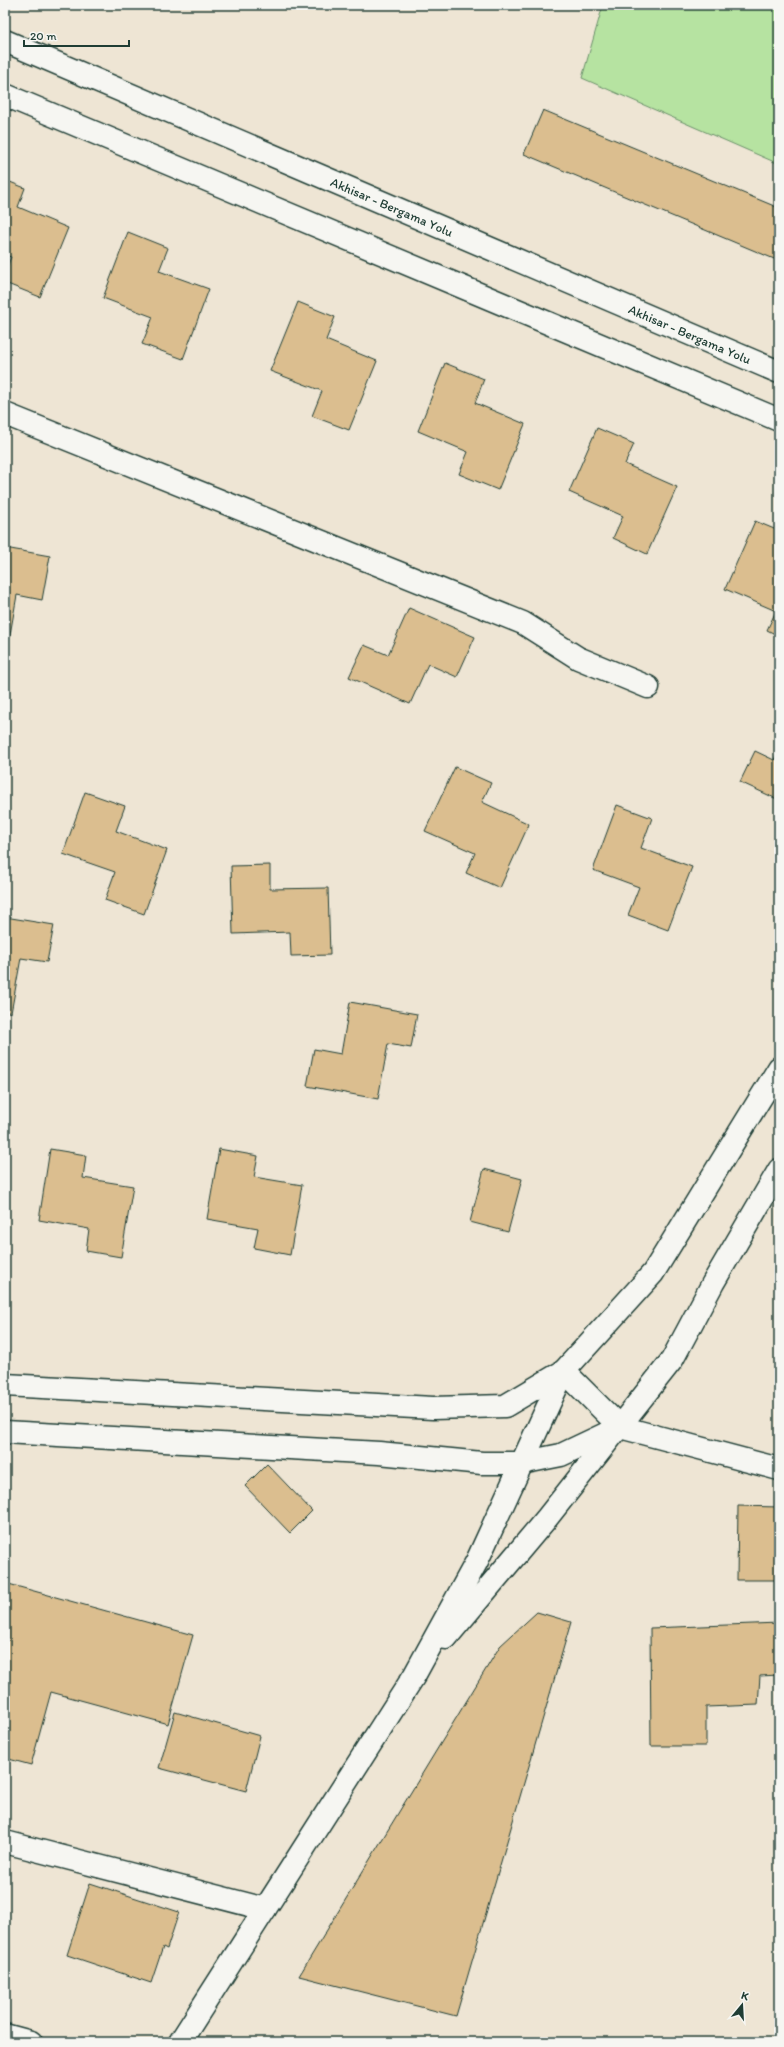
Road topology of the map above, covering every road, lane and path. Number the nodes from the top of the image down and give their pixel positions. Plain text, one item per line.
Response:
1 (5, 41) edge
2 (5, 95) edge
3 (779, 372) edge
4 (5, 414) edge
5 (779, 420) edge
6 (648, 687) dead end
7 (779, 1068) edge
8 (779, 1170) edge
9 (564, 1371) junction
10 (5, 1385) edge
11 (620, 1427) junction
12 (5, 1432) edge
13 (521, 1463) junction
14 (779, 1469) edge
15 (414, 1676) junction
16 (5, 1842) edge
17 (265, 1909) junction
18 (5, 2035) edge
19 (31, 2042) edge
20 (180, 2042) edge

1 - 3 main road, Akhisar - Bergama Yolu
2 - 5 main road
4 - 6 main road
7 - 9 main road
8 - 11 main road
9 - 10 main road
9 - 11 main road
9 - 13 main road
11 - 13 main road
11 - 14 main road
11 - 15 main road
12 - 13 main road
13 - 15 main road
15 - 17 main road
16 - 17 main road
17 - 20 main road
18 - 19 main road

